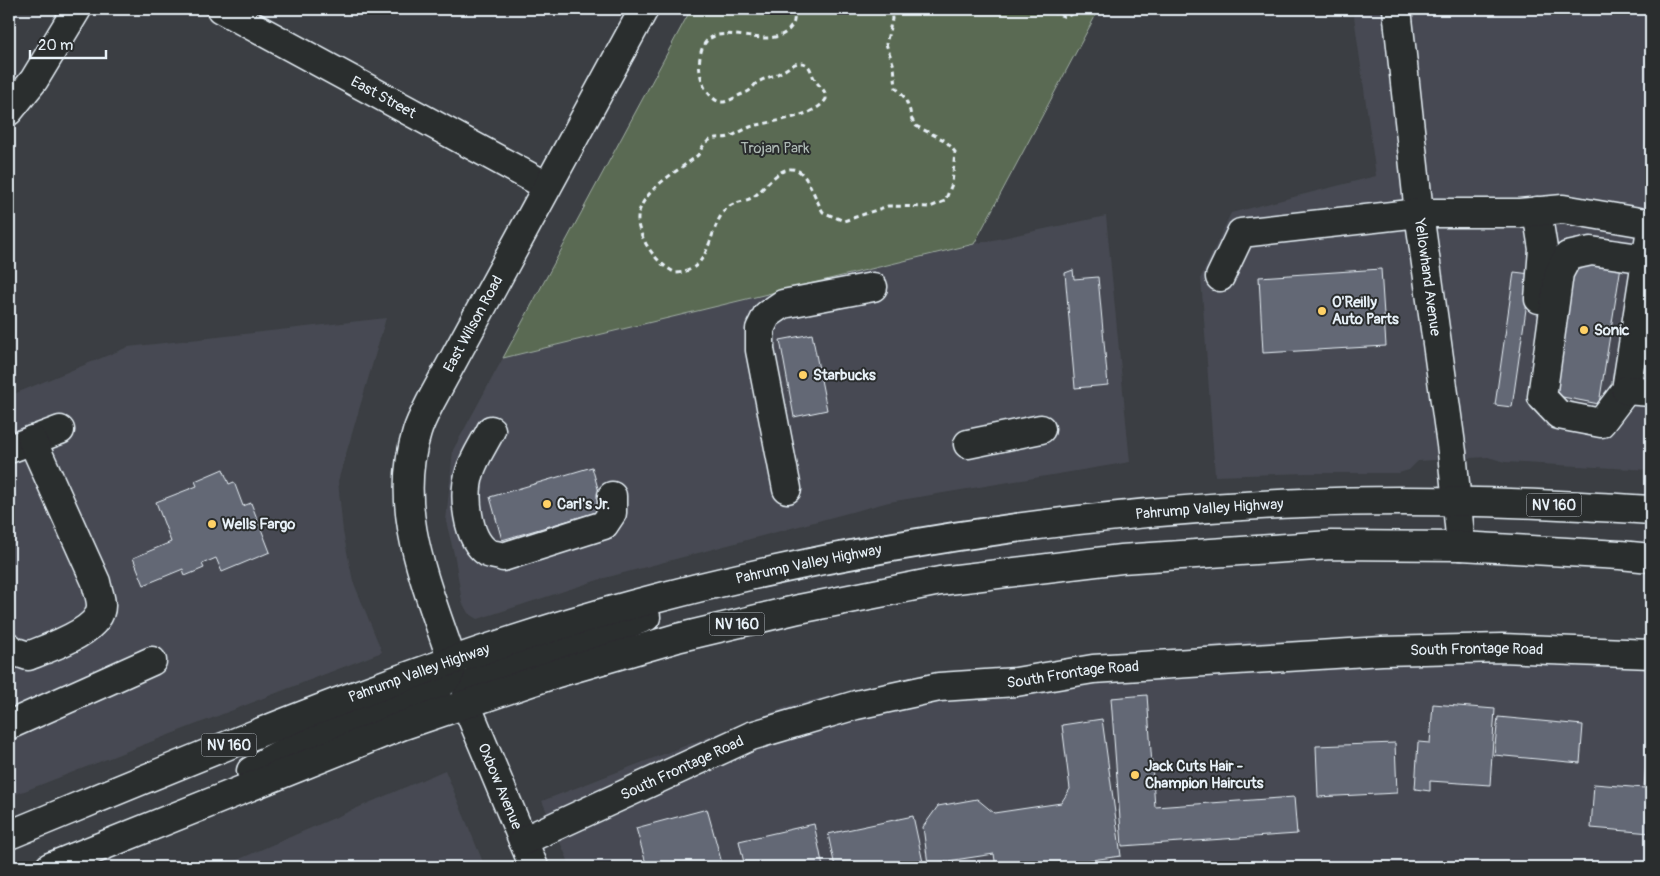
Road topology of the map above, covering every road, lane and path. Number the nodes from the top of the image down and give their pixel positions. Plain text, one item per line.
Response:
1 (77, 9) edge
2 (221, 9) edge
3 (644, 9) edge
4 (795, 9) edge
5 (891, 9) edge
6 (1043, 9) edge
7 (1076, 9) edge
8 (1397, 9) edge
9 (9, 110) edge
10 (547, 186) junction
11 (1537, 211) junction
12 (1419, 213) junction
13 (1651, 224) edge
14 (1651, 229) edge
15 (1647, 260) junction
16 (1220, 277) dead end
17 (873, 287) dead end
18 (1639, 391) edge
19 (1559, 415) junction
20 (1041, 429) dead end
21 (60, 430) dead end
22 (492, 430) dead end
23 (968, 444) dead end
24 (20, 445) edge
25 (787, 489) dead end
26 (612, 496) dead end
27 (1457, 501) junction
28 (1651, 510) edge
29 (1461, 546) junction
30 (1651, 558) edge
31 (739, 578) junction
32 (9, 647) edge
33 (1651, 654) edge
34 (152, 661) dead end
35 (452, 661) junction
36 (466, 704) junction
37 (9, 725) edge
38 (195, 808) junction
39 (9, 835) edge
40 (524, 841) junction
41 (50, 867) edge
42 (534, 867) edge

1 - 9 main road
2 - 10 main road, East Street
3 - 10 main road, East Wilson Road
4 - 5 path
6 - 7 path
8 - 12 main road, Yellowhand Avenue
10 - 35 main road, East Wilson Road
11 - 12 main road
11 - 13 main road
11 - 19 main road
12 - 16 main road
12 - 27 main road, Yellowhand Avenue
14 - 15 main road
15 - 18 main road
15 - 19 main road
17 - 25 main road
18 - 19 main road
20 - 23 main road
21 - 24 main road
22 - 26 main road
24 - 32 main road
27 - 28 main road, Pahrump Valley Highway / NV 160
27 - 29 main road, Yellowhand Avenue
27 - 31 main road, Pahrump Valley Highway / NV 160
29 - 30 main road, NV 160
29 - 36 main road, NV 160
31 - 35 main road, Pahrump Valley Highway / NV 160
31 - 36 main road
33 - 40 main road, South Frontage Road
34 - 37 main road
35 - 38 main road
35 - 39 main road, Pahrump Valley Highway / NV 160
36 - 38 main road, NV 160
36 - 40 main road, Oxbow Avenue
38 - 41 main road, NV 160
40 - 42 main road, Oxbow Avenue

